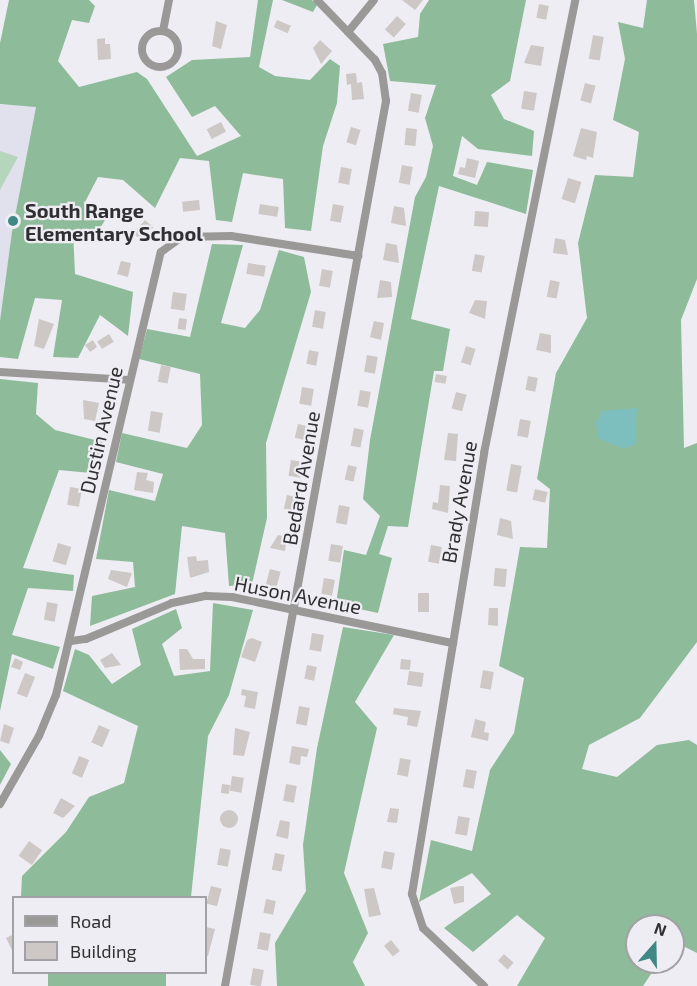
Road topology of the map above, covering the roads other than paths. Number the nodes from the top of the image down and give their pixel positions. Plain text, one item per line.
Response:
1 (169, 0) edge
2 (317, 0) edge
3 (374, 0) edge
4 (575, 0) edge
5 (164, 32) junction
6 (348, 32) junction
7 (358, 256) junction
8 (0, 372) edge
9 (129, 380) junction
10 (294, 610) junction
11 (71, 641) junction
12 (453, 643) junction
13 (0, 804) edge
14 (225, 986) edge
15 (484, 986) edge

1 - 5 street
2 - 6 street, Bedard Avenue
3 - 6 street
4 - 12 street, Brady Avenue
5 - 5 street
6 - 7 street, Bedard Avenue
7 - 9 street, Dustin Avenue
7 - 10 street, Bedard Avenue
8 - 9 street
9 - 11 street, Dustin Avenue
10 - 11 street, Huson Avenue
10 - 12 street, Huson Avenue
10 - 14 street, Bedard Avenue
11 - 13 street, Dustin Avenue
12 - 15 street, Brady Avenue

